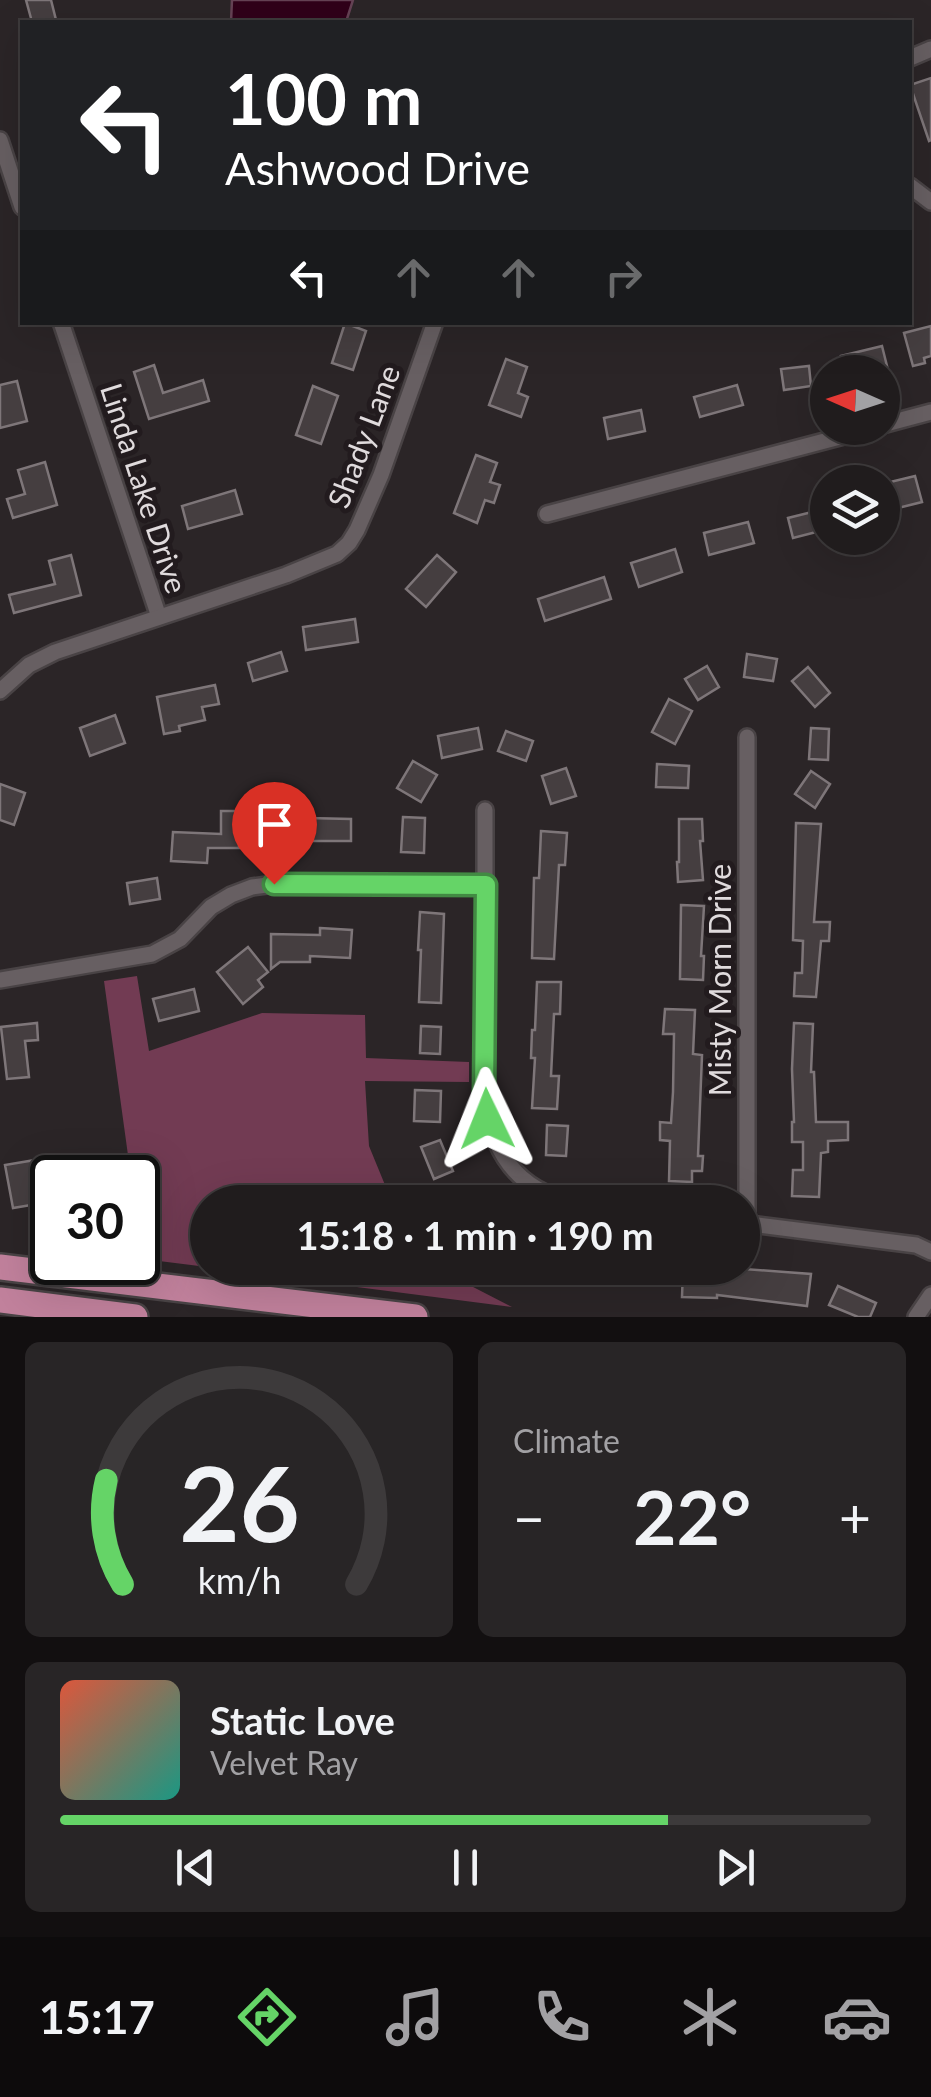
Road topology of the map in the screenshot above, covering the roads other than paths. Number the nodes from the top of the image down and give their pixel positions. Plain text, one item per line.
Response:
1 (0, 140) edge
2 (20, 201) edge
3 (62, 325) edge
4 (433, 325) edge
5 (931, 412) edge
6 (900, 420) edge
7 (810, 445) edge
8 (547, 514) dead end
9 (159, 617) junction
10 (0, 691) edge
11 (748, 737) dead end
12 (485, 810) dead end
13 (486, 885) junction
14 (0, 980) edge
15 (533, 1185) edge
16 (744, 1185) edge
17 (760, 1225) edge
18 (931, 1252) edge
19 (0, 1267) edge
20 (931, 1295) edge
21 (0, 1300) edge
22 (135, 1317) edge
23 (414, 1317) edge
24 (916, 1317) edge

1 - 2 street
3 - 9 street, Linda Lake Drive
4 - 9 street, Shady Lane
5 - 6 street
7 - 8 street
9 - 10 street, Linda Lake Drive
11 - 16 street, Misty Morn Drive
12 - 13 street
13 - 14 street
13 - 15 street
17 - 18 street
19 - 23 main road
20 - 24 street
21 - 22 main road

